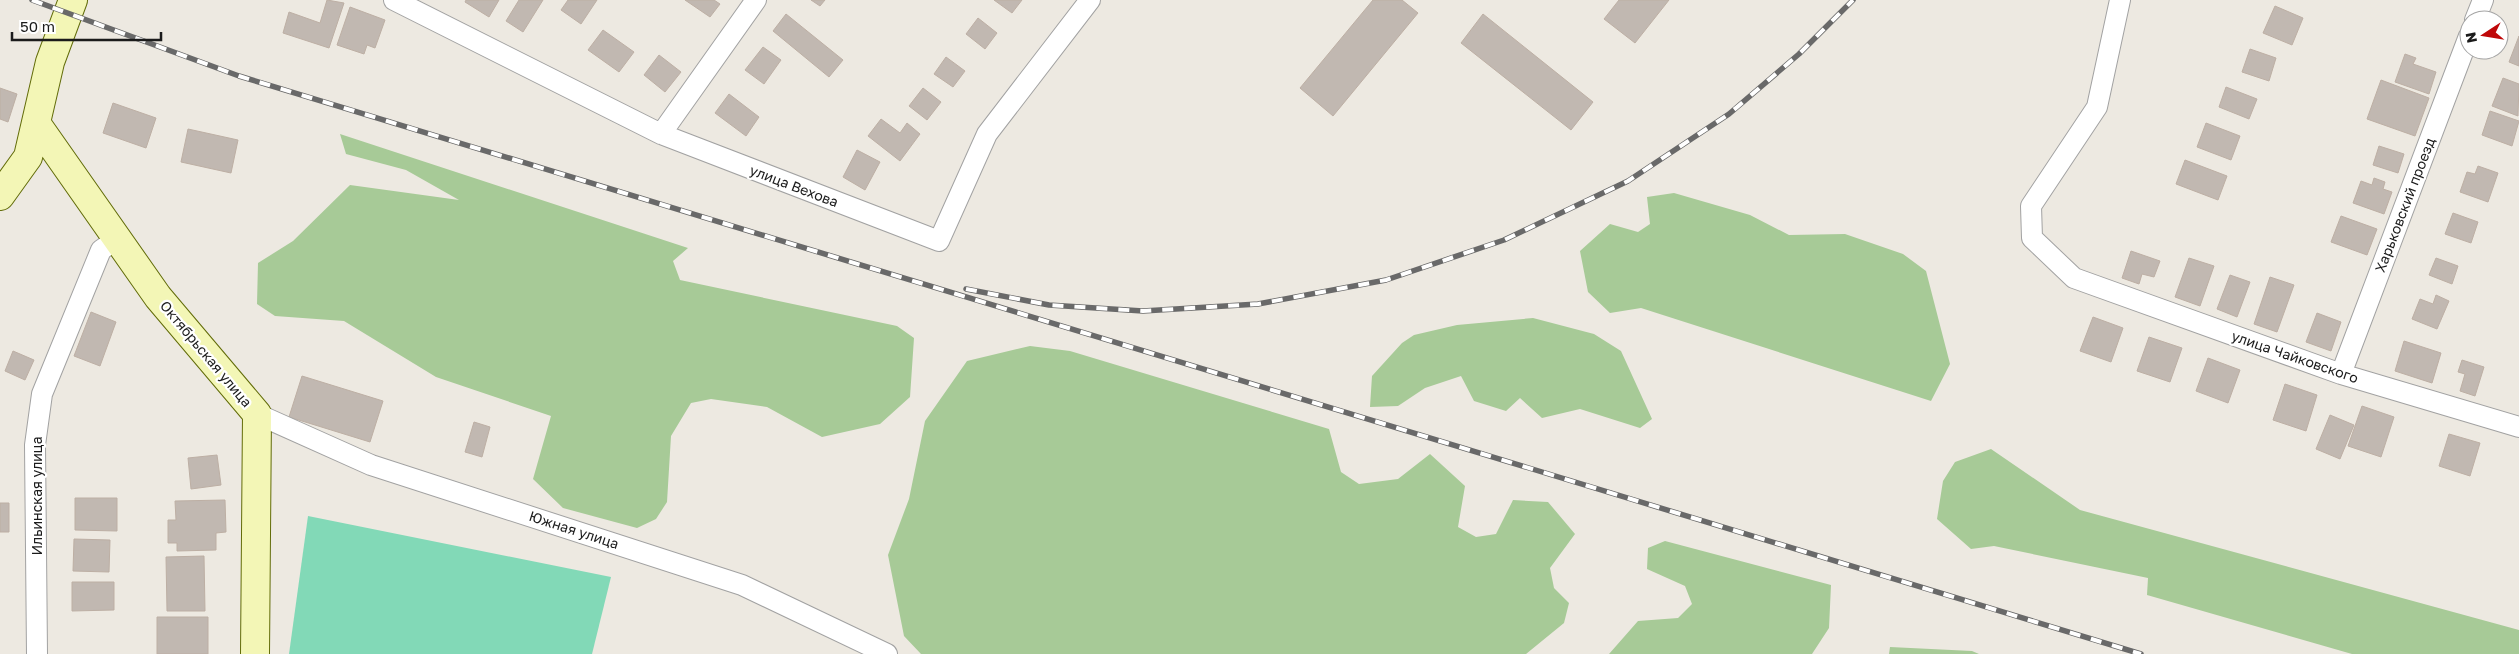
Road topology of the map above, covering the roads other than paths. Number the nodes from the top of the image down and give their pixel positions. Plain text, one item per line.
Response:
1 (73, 0) edge
2 (756, 0) edge
3 (1090, 0) edge
4 (2120, 0) edge
5 (407, 3) edge
6 (2460, 60) edge
7 (36, 123) junction
8 (661, 134) junction
9 (2, 187) edge
10 (117, 238) junction
11 (2341, 374) junction
12 (256, 414) junction
13 (2519, 427) edge
14 (37, 654) edge
15 (255, 654) edge
16 (888, 654) edge

1 - 7 street
2 - 8 street
3 - 8 street, улица Вехова
4 - 11 street, улица Чайковского
5 - 8 street, улица Вехова
6 - 11 street, Харьковский проезд
7 - 9 street
7 - 10 street, Октябрьская улица
10 - 12 street, Октябрьская улица
10 - 14 street, Ильинская улица
11 - 13 street, улица Чайковского
12 - 15 street, Октябрьская улица
12 - 16 street, Южная улица

